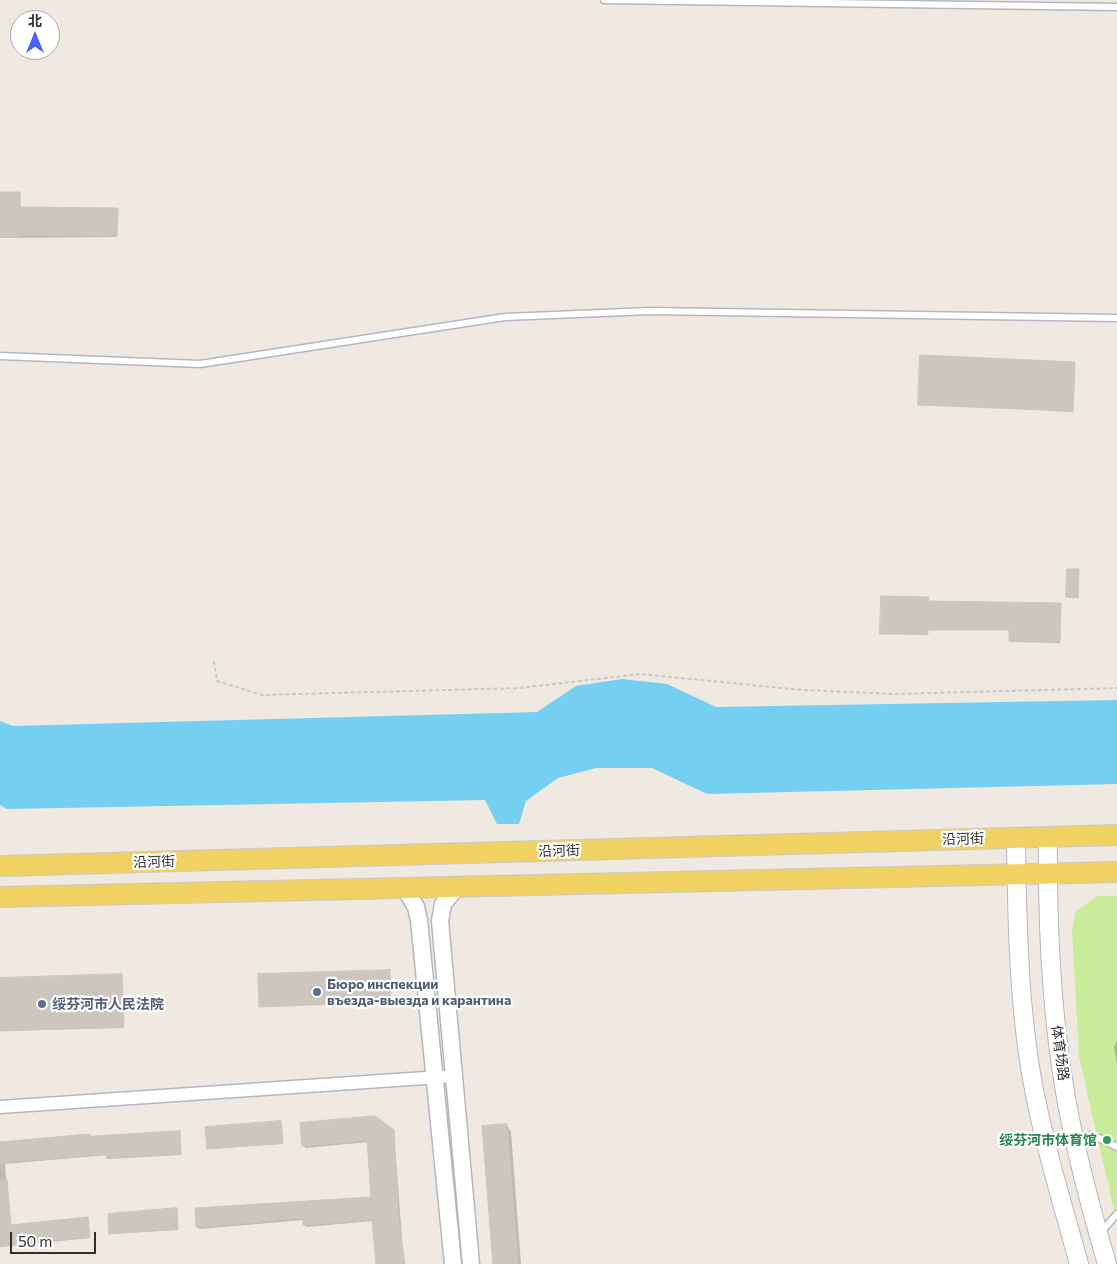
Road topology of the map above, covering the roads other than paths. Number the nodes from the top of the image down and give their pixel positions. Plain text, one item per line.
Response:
1 (604, 0) edge
2 (1117, 7) edge
3 (1117, 318) edge
4 (0, 356) edge
5 (1117, 835) edge
6 (1048, 837) junction
7 (1016, 838) junction
8 (0, 866) edge
9 (1117, 872) edge
10 (1047, 873) junction
11 (1017, 874) junction
12 (458, 886) junction
13 (404, 888) junction
14 (0, 897) edge
15 (454, 1076) junction
16 (434, 1077) junction
17 (0, 1107) edge
18 (1074, 1133) junction
19 (1117, 1147) edge
20 (1117, 1214) edge
21 (1098, 1235) junction
22 (453, 1264) edge
23 (471, 1264) edge
24 (1079, 1264) edge
25 (1107, 1264) edge

1 - 2 lane
3 - 4 lane
5 - 6 main road, 沿河街
6 - 7 main road, 沿河街
6 - 10 main road, 体育场路
7 - 8 main road, 沿河街
7 - 11 main road
9 - 10 main road
10 - 11 main road
10 - 18 main road, 体育场路
11 - 12 main road
11 - 24 main road
12 - 13 main road
12 - 15 street
13 - 14 main road
13 - 16 street
15 - 16 street
15 - 23 street
16 - 17 street
16 - 22 street
18 - 19 lane
18 - 21 main road, 体育场路
20 - 21 lane
21 - 25 main road, 体育场路

